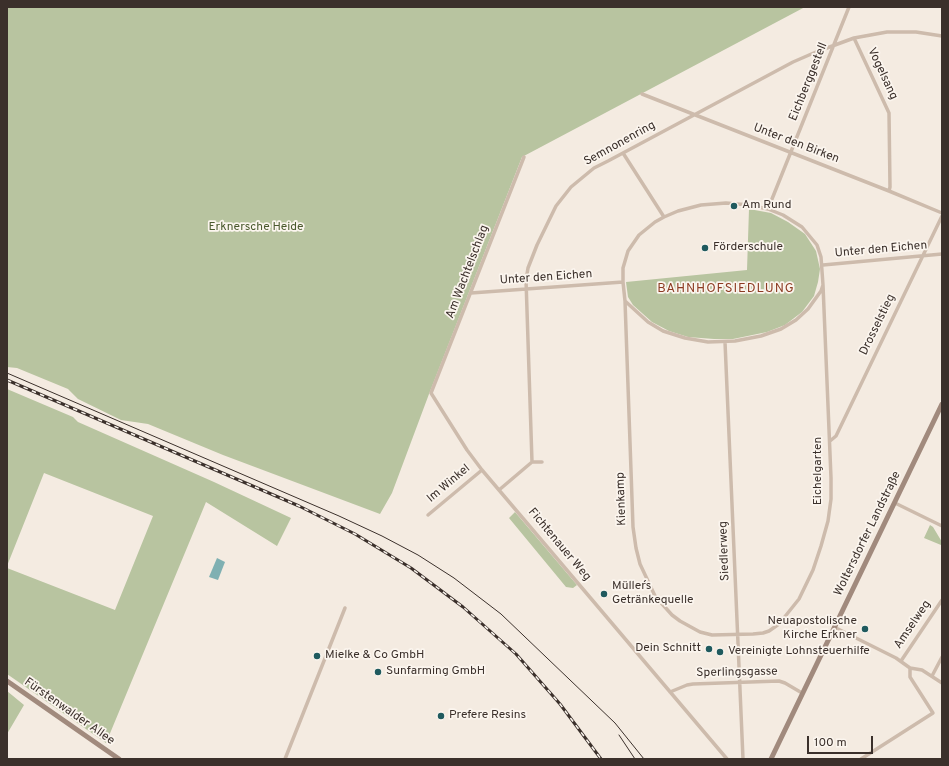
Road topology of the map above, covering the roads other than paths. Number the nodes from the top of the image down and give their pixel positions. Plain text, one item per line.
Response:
1 (849, 7) edge
2 (942, 36) edge
3 (854, 38) junction
4 (834, 45) junction
5 (642, 94) dead end
6 (694, 114) junction
7 (623, 152) junction
8 (791, 153) junction
9 (524, 157) dead end
10 (889, 191) junction
11 (768, 209) junction
12 (942, 214) edge
13 (664, 217) junction
14 (942, 254) edge
15 (923, 256) junction
16 (822, 264) junction
17 (623, 282) junction
18 (823, 285) junction
19 (525, 289) junction
20 (471, 293) junction
21 (625, 301) junction
22 (726, 342) junction
23 (431, 393) joint
24 (942, 404) edge
25 (830, 441) junction
26 (532, 462) junction
27 (542, 462) dead end
28 (482, 470) junction
29 (499, 490) junction
30 (895, 503) junction
31 (428, 515) dead end
32 (942, 524) edge
33 (942, 600) edge
34 (345, 608) dead end
35 (834, 627) junction
36 (738, 634) junction
37 (942, 656) edge
38 (901, 661) junction
39 (910, 668) junction
40 (932, 676) junction
41 (7, 681) edge
42 (740, 682) junction
43 (942, 683) edge
44 (670, 692) junction
45 (802, 693) junction
46 (119, 759) edge
47 (285, 759) edge
48 (727, 759) edge
49 (743, 759) edge
50 (771, 759) edge
51 (861, 759) edge

1 - 4 street, Eichberggestell
2 - 3 street, Semnonenring
3 - 4 street, Semnonenring
3 - 10 street, Vogelsang
4 - 6 street, Semnonenring
4 - 8 street, Eichberggestell
5 - 6 street, Unter den Birken
6 - 7 street, Semnonenring
6 - 8 street, Unter den Birken
7 - 13 street
7 - 19 street, Semnonenring
8 - 10 street, Unter den Birken
8 - 11 street, Eichberggestell
9 - 20 street, Am Wachtelschlag
10 - 12 street, Unter den Birken
11 - 13 street
11 - 16 street
12 - 15 street, Drosselstieg
13 - 17 street
14 - 15 street, Unter den Eichen
15 - 16 street, Unter den Eichen
15 - 25 street, Drosselstieg
16 - 18 street
17 - 19 street, Unter den Eichen
17 - 21 street
18 - 22 street
18 - 25 street, Eichelgarten
19 - 20 street, Unter den Eichen
19 - 26 street, Semnonenring
20 - 23 street, Am Wachtelschlag
21 - 22 street
21 - 36 street, Kienkamp
22 - 36 street, Siedlerweg
23 - 28 street, Fichtenauer Weg
24 - 30 main road, Woltersdorfer Landstraße
25 - 36 street, Eichelgarten
26 - 27 street
26 - 29 street
28 - 29 street, Fichtenauer Weg
28 - 31 street, Im Winkel
29 - 44 street, Fichtenauer Weg
30 - 32 street
30 - 35 main road, Woltersdorfer Landstraße
33 - 38 street, Amselweg
34 - 47 street
35 - 38 street
35 - 45 main road, Woltersdorfer Landstraße
36 - 42 street, Siedlerweg
37 - 40 street
38 - 39 street
39 - 40 street
39 - 51 street
40 - 43 street
41 - 46 main road, Fürstenwalder Allee
42 - 44 street, Sperlingsgasse
42 - 45 street, Sperlingsgasse
42 - 49 street, Siedlerweg
44 - 48 street, Fichtenauer Weg
45 - 50 main road, Woltersdorfer Landstraße

